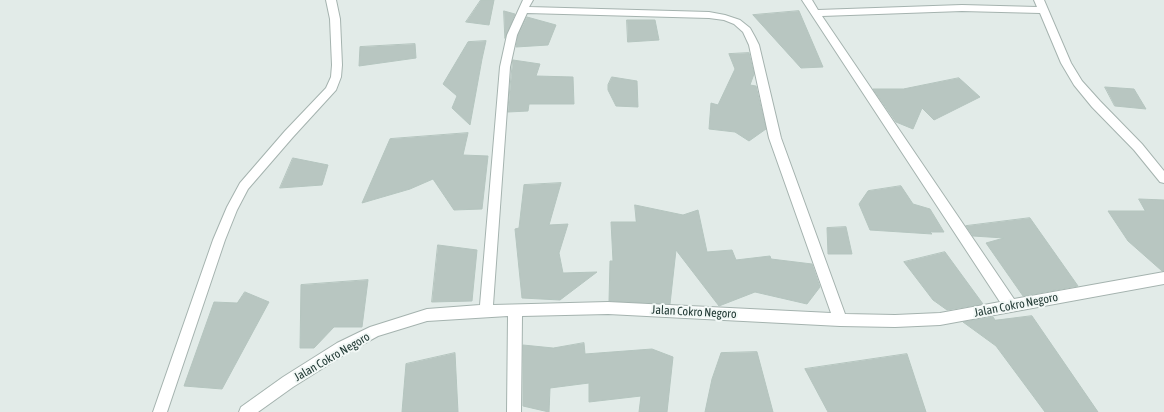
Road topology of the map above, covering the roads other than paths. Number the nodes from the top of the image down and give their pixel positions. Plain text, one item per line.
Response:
1 (331, 0) edge
2 (807, 0) edge
3 (526, 5) edge
4 (1041, 5) edge
5 (816, 13) junction
6 (1164, 179) edge
7 (1164, 278) edge
8 (1010, 306) junction
9 (515, 310) junction
10 (486, 311) junction
11 (840, 320) junction
12 (160, 412) edge
13 (246, 412) edge
14 (514, 412) edge

1 - 12 street
2 - 5 street
3 - 10 street
3 - 11 street
4 - 5 street
4 - 6 street
5 - 8 street
7 - 8 street, Jalan Cokro Negoro
8 - 11 street, Jalan Cokro Negoro
9 - 10 street, Jalan Cokro Negoro
9 - 11 street, Jalan Cokro Negoro
9 - 14 street
10 - 13 street, Jalan Cokro Negoro

